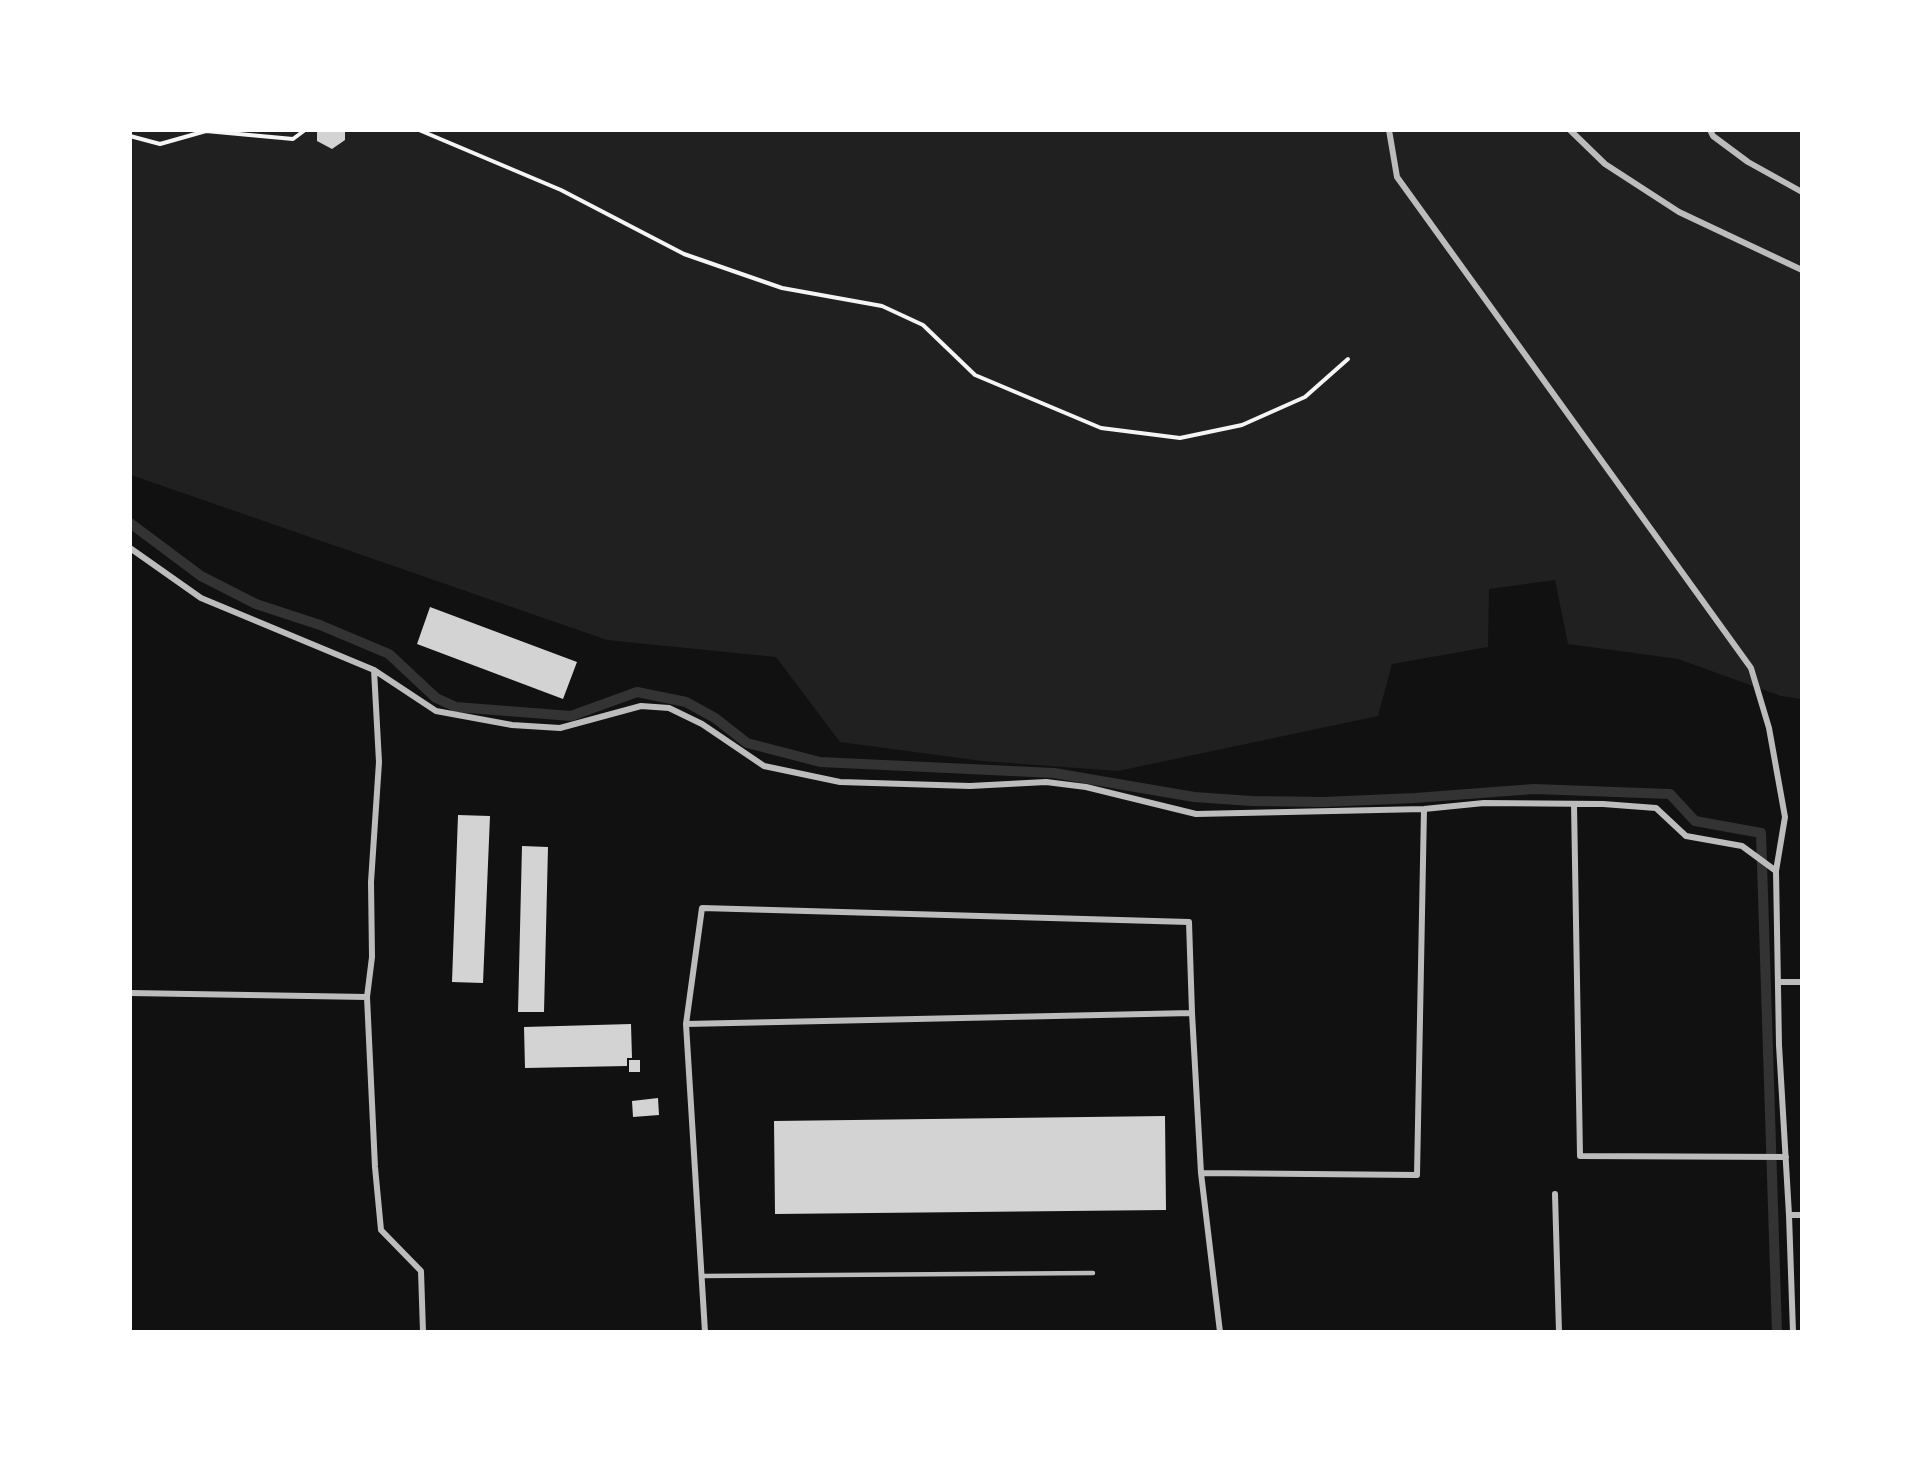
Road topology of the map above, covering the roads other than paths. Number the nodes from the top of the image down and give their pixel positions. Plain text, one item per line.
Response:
1 (1389, 130) edge
2 (1570, 130) edge
3 (1710, 130) edge
4 (1802, 192) edge
5 (1802, 270) edge
6 (130, 548) edge
7 (374, 670) junction
8 (1574, 804) junction
9 (1424, 808) junction
10 (1776, 872) junction
11 (1778, 982) junction
12 (1802, 982) edge
13 (130, 993) edge
14 (368, 997) junction
15 (1192, 1013) junction
16 (686, 1024) junction
17 (1786, 1158) junction
18 (1201, 1173) junction
19 (1555, 1194) dead end
20 (1789, 1215) junction
21 (1802, 1215) edge
22 (1093, 1273) dead end
23 (702, 1276) junction
24 (1792, 1314) junction
25 (1802, 1314) edge
26 (423, 1332) edge
27 (705, 1332) edge
28 (1220, 1332) edge
29 (1559, 1332) edge
30 (1793, 1332) edge

1 - 10 street
2 - 5 street
3 - 4 street
6 - 7 street
7 - 9 street
7 - 14 street
8 - 9 street
8 - 10 street
8 - 17 street
9 - 18 street
10 - 11 street
11 - 12 street
11 - 17 street
13 - 14 street
14 - 26 street
15 - 16 street
15 - 16 street
15 - 18 street
16 - 23 street
17 - 20 street
18 - 28 street
19 - 29 street
20 - 21 street
20 - 24 street
22 - 23 lane
23 - 27 street
24 - 25 street
24 - 30 street

